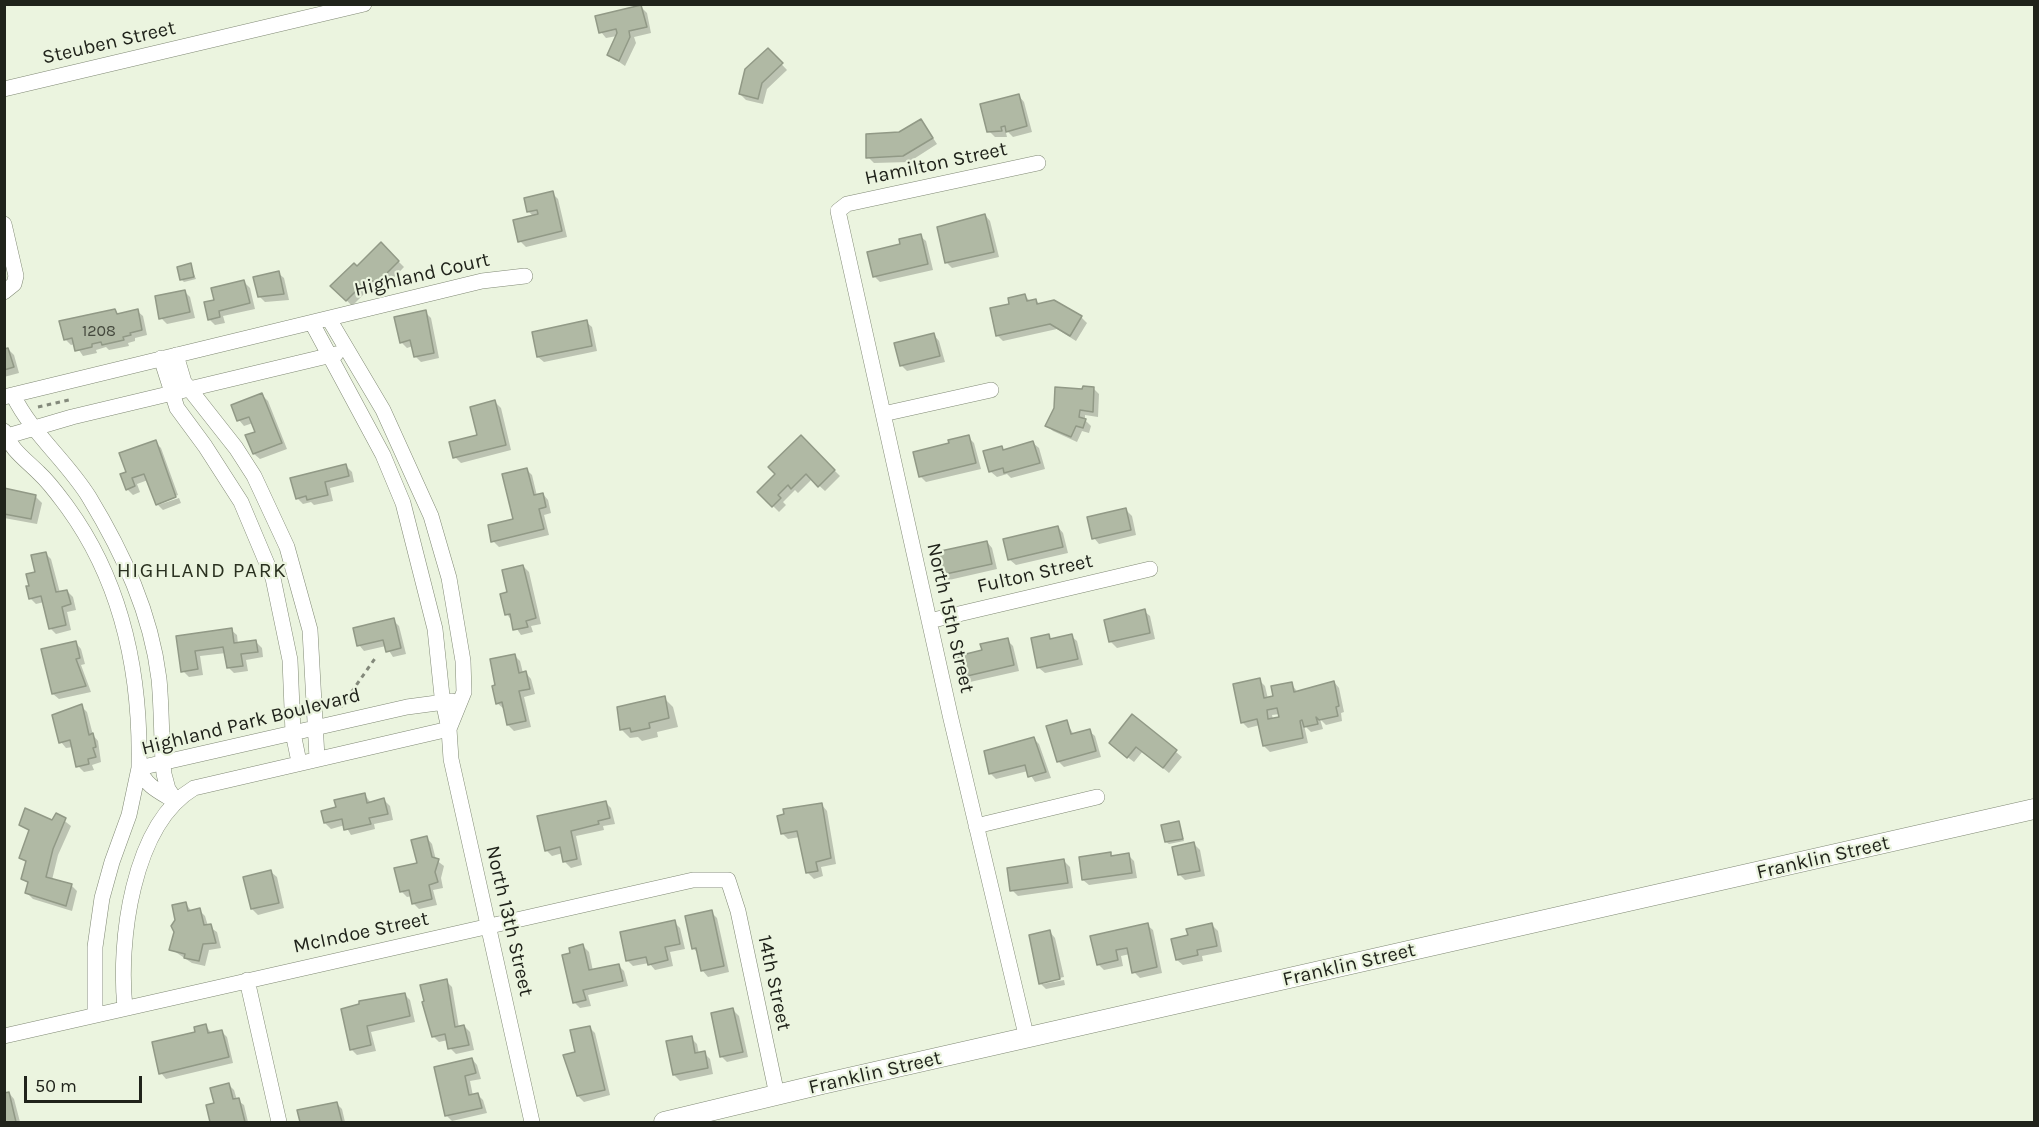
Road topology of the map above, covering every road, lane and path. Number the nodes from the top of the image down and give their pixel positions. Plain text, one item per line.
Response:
1 (359, 5) edge
2 (4, 90) edge
3 (1038, 163) dead end
4 (843, 208) joint
5 (4, 224) edge
6 (525, 276) dead end
7 (7, 290) edge
8 (329, 319) junction
9 (312, 323) junction
10 (346, 348) junction
11 (176, 355) junction
12 (328, 356) junction
13 (161, 358) junction
14 (189, 388) junction
15 (991, 390) dead end
16 (171, 393) junction
17 (9, 396) edge
18 (883, 414) junction
19 (32, 428) junction
20 (5, 435) edge
21 (1150, 569) dead end
22 (929, 621) junction
23 (376, 657) dead end
24 (442, 701) junction
25 (461, 701) junction
26 (340, 722) junction
27 (314, 728) junction
28 (449, 729) junction
29 (292, 733) junction
30 (317, 758) junction
31 (299, 762) junction
32 (163, 763) junction
33 (139, 768) junction
34 (1096, 797) dead end
35 (176, 801) junction
36 (2034, 809) edge
37 (976, 826) junction
38 (728, 880) joint
39 (488, 927) junction
40 (247, 980) junction
41 (125, 1008) junction
42 (94, 1015) junction
43 (4, 1036) edge
44 (1026, 1039) junction
45 (777, 1095) junction
46 (279, 1122) edge
47 (532, 1122) edge
48 (666, 1122) edge

1 - 2 street, Steuben Street
3 - 4 street, Hamilton Street
4 - 18 street, North 15th Street
5 - 7 street
6 - 8 street, Highland Court
8 - 9 street
8 - 10 street
9 - 11 street
9 - 12 street
10 - 12 street
10 - 25 street
11 - 13 street
11 - 14 street
12 - 14 street
12 - 24 street
13 - 16 street
13 - 17 street
14 - 16 street
14 - 27 street
15 - 18 street
16 - 19 street
16 - 29 street
17 - 19 street
18 - 22 street, North 15th Street
19 - 20 street
19 - 32 street
20 - 33 street
21 - 22 street, Fulton Street
22 - 37 street, North 15th Street
23 - 26 path
24 - 25 street, Highland Park Boulevard
24 - 26 street, Highland Park Boulevard
24 - 28 street
25 - 28 street
26 - 27 street, Highland Park Boulevard
27 - 29 street, Highland Park Boulevard
27 - 30 street
28 - 30 street
28 - 39 street, North 13th Street
29 - 31 street
29 - 32 street, Highland Park Boulevard
30 - 31 street
31 - 35 street
32 - 33 street, Highland Park Boulevard
32 - 35 street
33 - 35 street
33 - 42 street, Highland Park Boulevard
34 - 37 street
35 - 41 street
36 - 44 street, Franklin Street
37 - 44 street, North 15th Street
38 - 39 street, McIndoe Street
38 - 45 street, 14th Street
39 - 40 street, McIndoe Street
39 - 47 street, North 13th Street
40 - 41 street, McIndoe Street
40 - 46 street
41 - 42 street, McIndoe Street
42 - 43 street, McIndoe Street
44 - 45 street, Franklin Street
45 - 48 street, Franklin Street

